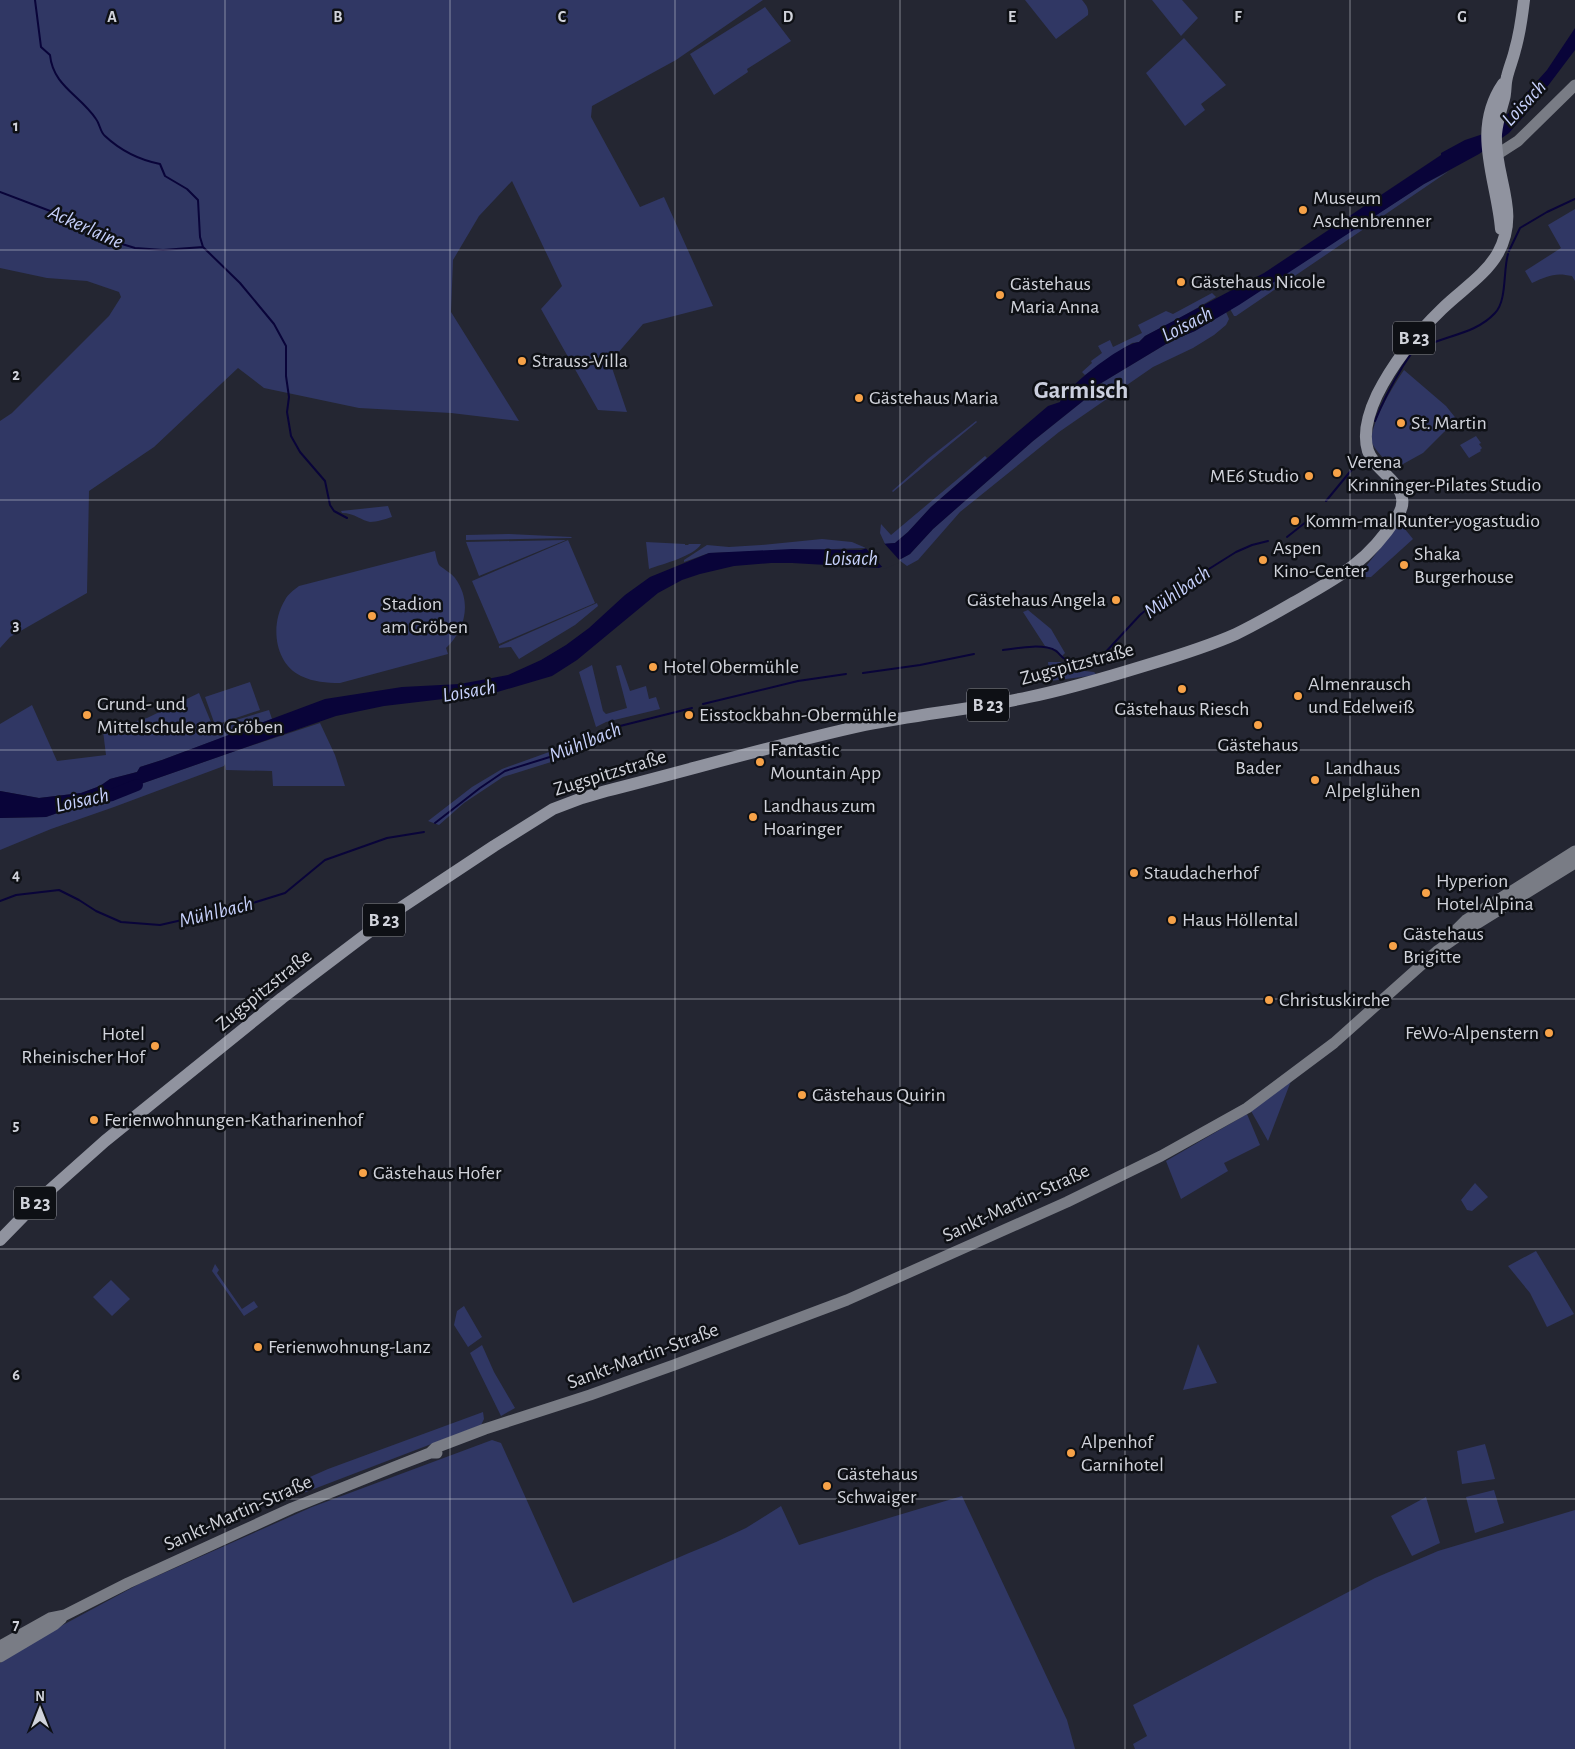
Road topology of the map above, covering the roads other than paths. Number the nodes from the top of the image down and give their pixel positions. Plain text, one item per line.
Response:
1 (1524, 0) edge
2 (1575, 85) edge
3 (1492, 152) junction
4 (1575, 851) edge
5 (1575, 863) edge
6 (1437, 952) junction
7 (0, 1240) edge
8 (65, 1615) junction
9 (0, 1646) edge
10 (0, 1657) edge

1 - 3 main road, B 23
2 - 3 main road
3 - 7 main road, Zugspitzstraße / B 23
4 - 6 main road, Sankt-Martin-Straße
5 - 6 main road, Sankt-Martin-Straße
6 - 8 main road, Sankt-Martin-Straße
8 - 9 main road, Sankt-Martin-Straße
8 - 10 main road, Sankt-Martin-Straße

